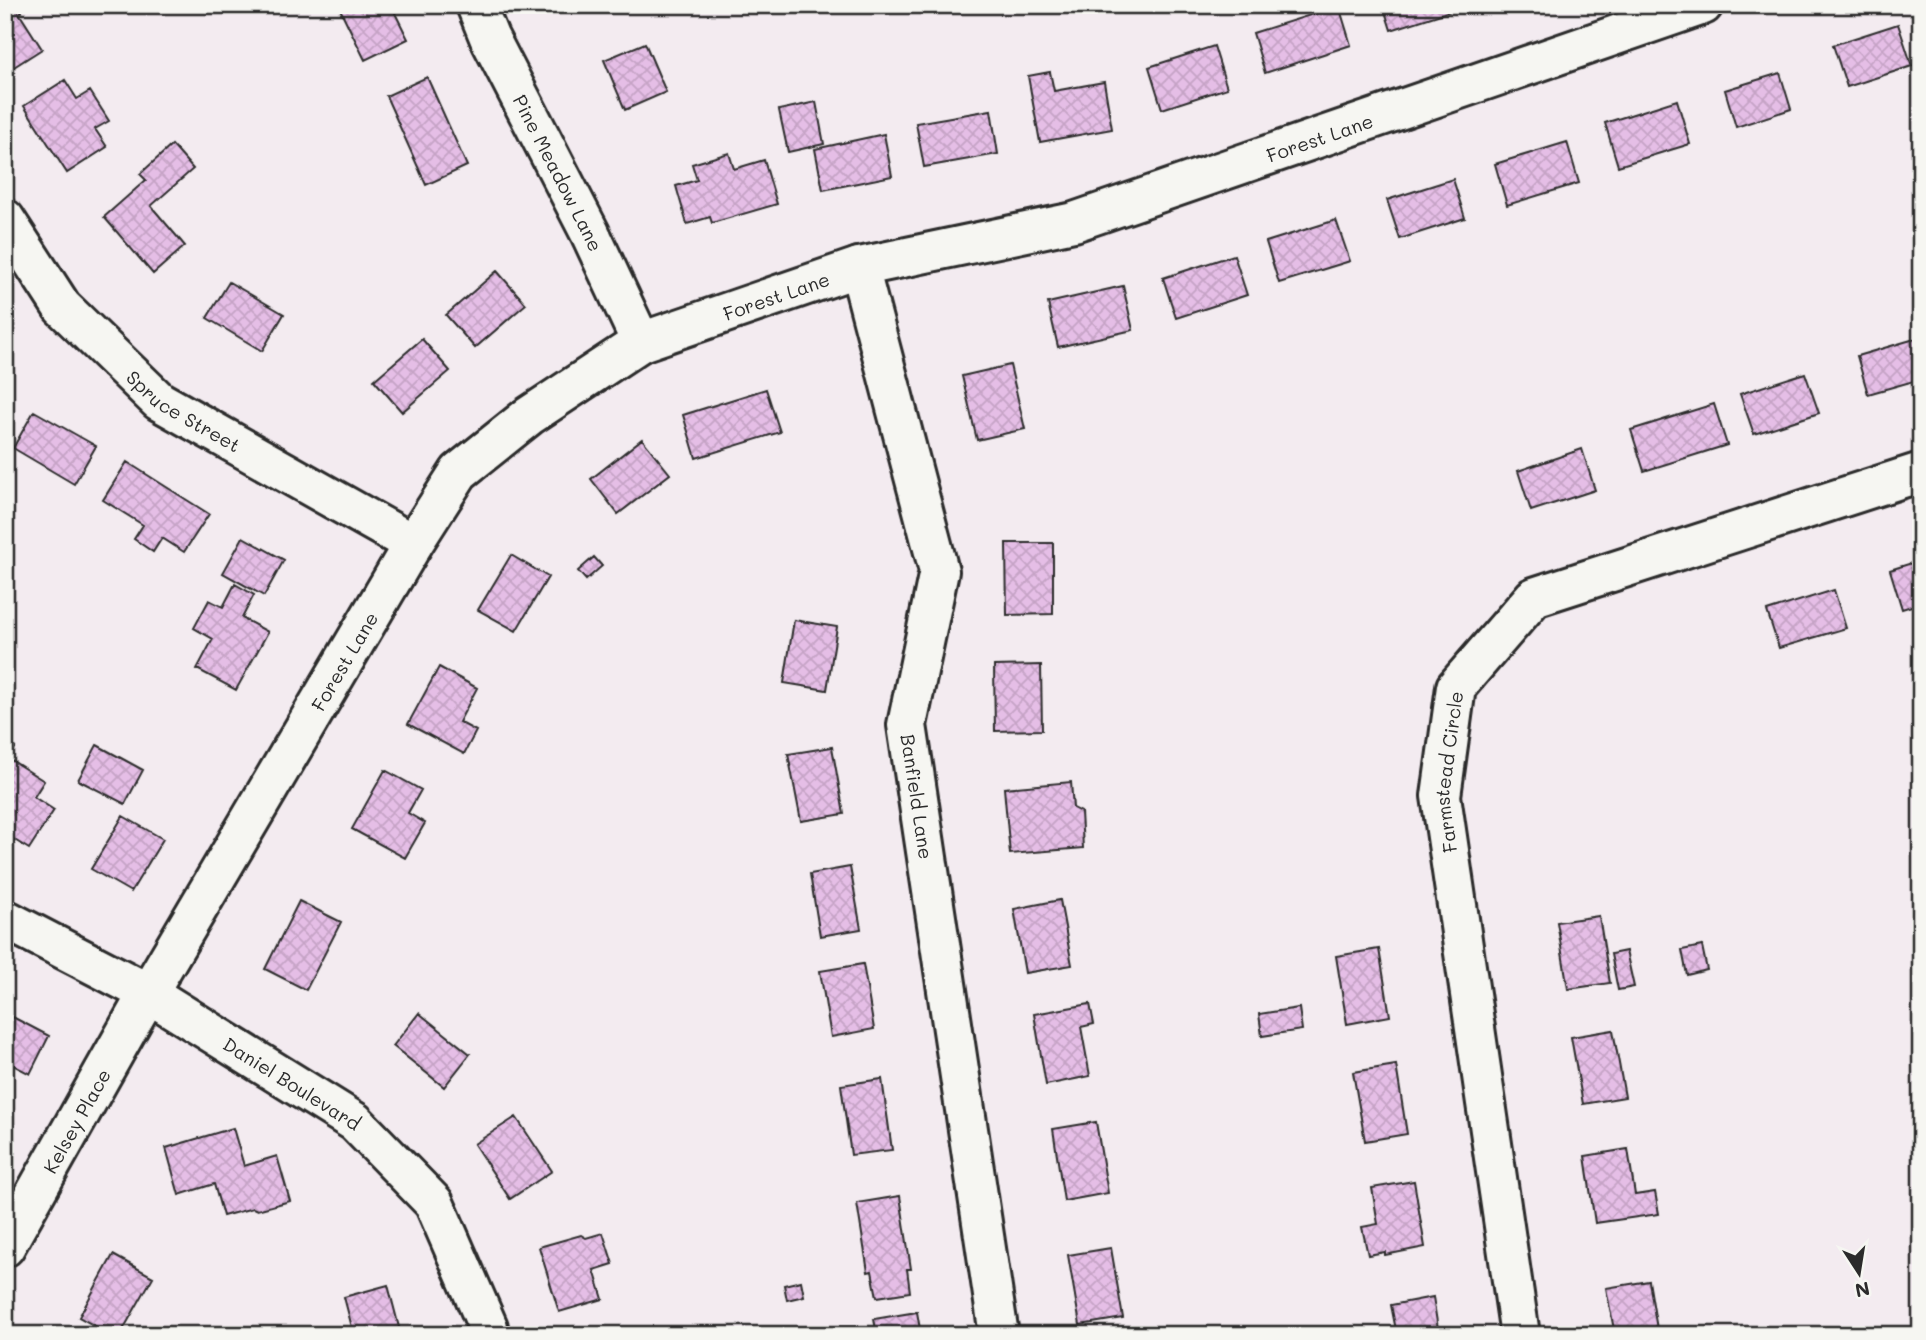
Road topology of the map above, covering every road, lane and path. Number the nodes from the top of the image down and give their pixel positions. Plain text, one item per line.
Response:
1 (475, 5) edge
2 (1703, 5) edge
3 (5, 219) edge
4 (859, 267) junction
5 (641, 342) junction
6 (1921, 472) edge
7 (413, 544) junction
8 (5, 919) edge
9 (148, 993) junction
10 (5, 1247) edge
11 (489, 1335) edge
12 (999, 1335) edge
13 (1520, 1335) edge

1 - 5 street, Pine Meadow Lane
2 - 4 street, Forest Lane
3 - 7 street, Spruce Street
4 - 5 street, Forest Lane
4 - 12 street, Banfield Lane
5 - 7 street, Forest Lane
6 - 13 street, Farmstead Circle
7 - 9 street, Forest Lane
8 - 9 street, Daniel Boulevard
9 - 10 street, Kelsey Place
9 - 11 street, Daniel Boulevard

